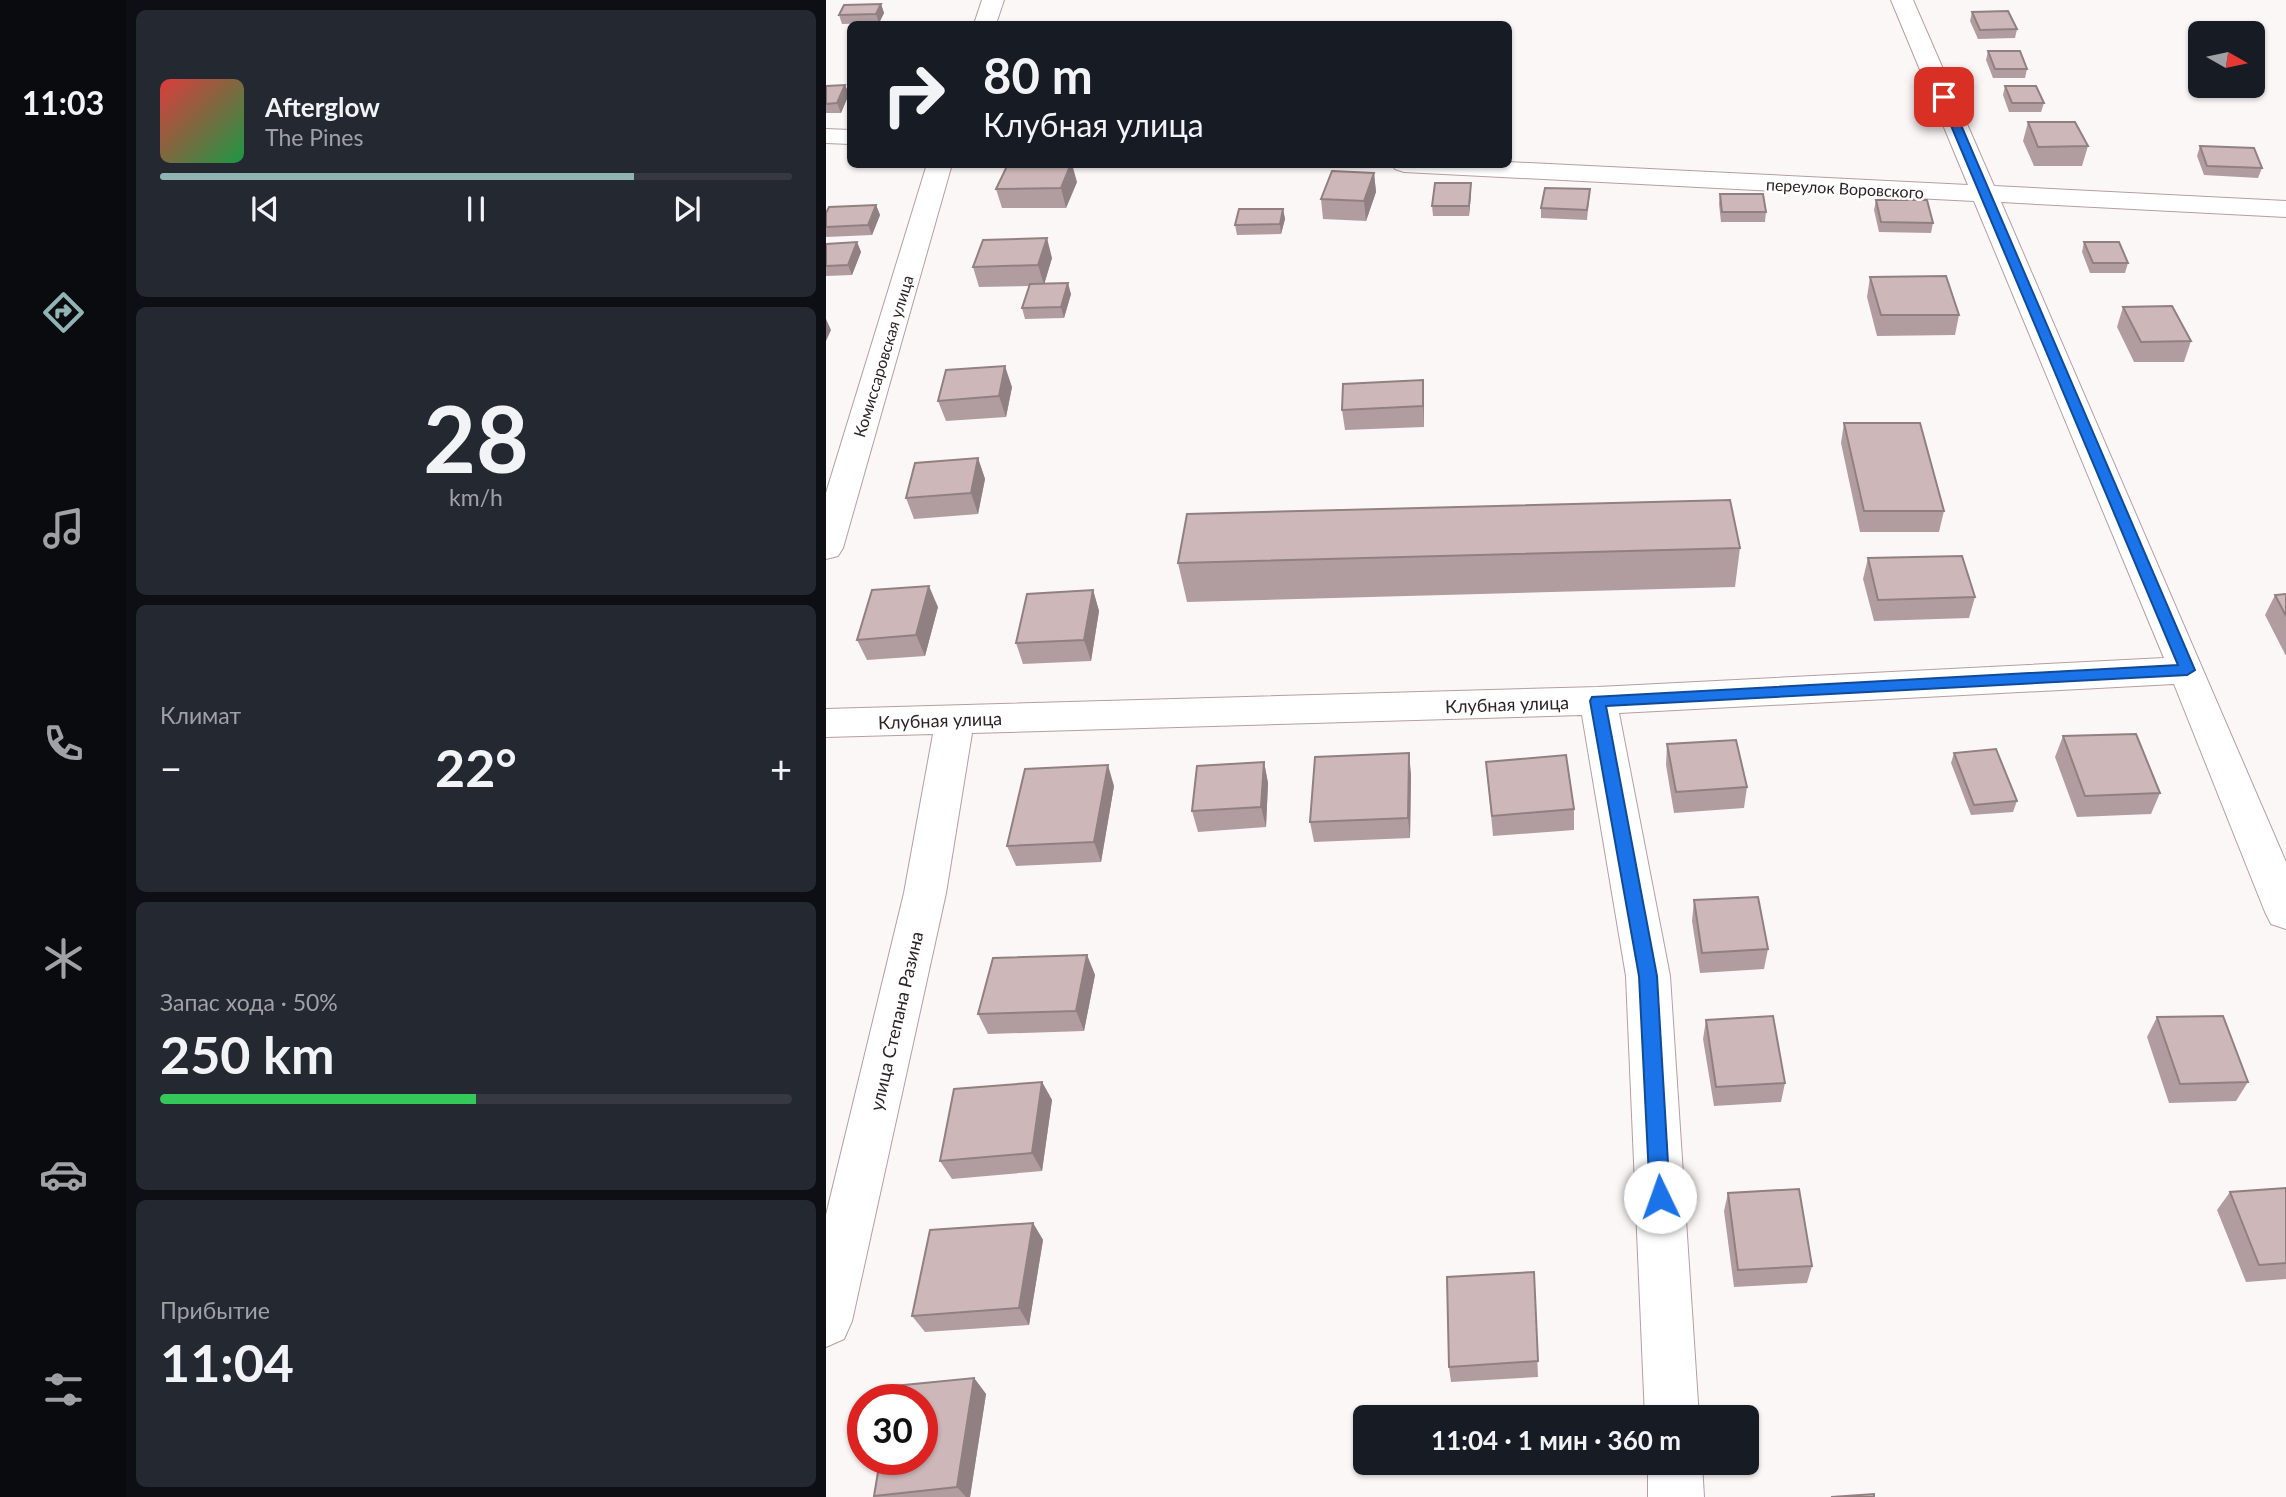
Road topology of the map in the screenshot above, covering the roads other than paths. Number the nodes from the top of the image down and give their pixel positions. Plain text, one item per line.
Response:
1 (993, 0) edge
2 (1902, 0) edge
3 (986, 21) edge
4 (826, 136) edge
5 (847, 136) edge
6 (939, 168) edge
7 (1479, 168) edge
8 (1986, 195) junction
9 (2286, 209) edge
10 (826, 548) edge
11 (2187, 670) junction
12 (1598, 701) junction
13 (955, 719) junction
14 (826, 723) edge
15 (2286, 912) edge
16 (826, 1321) edge
17 (1671, 1405) edge
18 (1675, 1475) edge
19 (1676, 1497) edge

1 - 3 street
2 - 8 street
4 - 5 street
6 - 10 street, Комиссаровская улица
7 - 8 street, переулок Воровского
8 - 9 street, переулок Воровского
8 - 11 street
11 - 12 street, Клубная улица
11 - 15 street
12 - 13 street, Клубная улица
12 - 17 street
13 - 14 street, Клубная улица
13 - 16 street, улица Степана Разина
18 - 19 street

